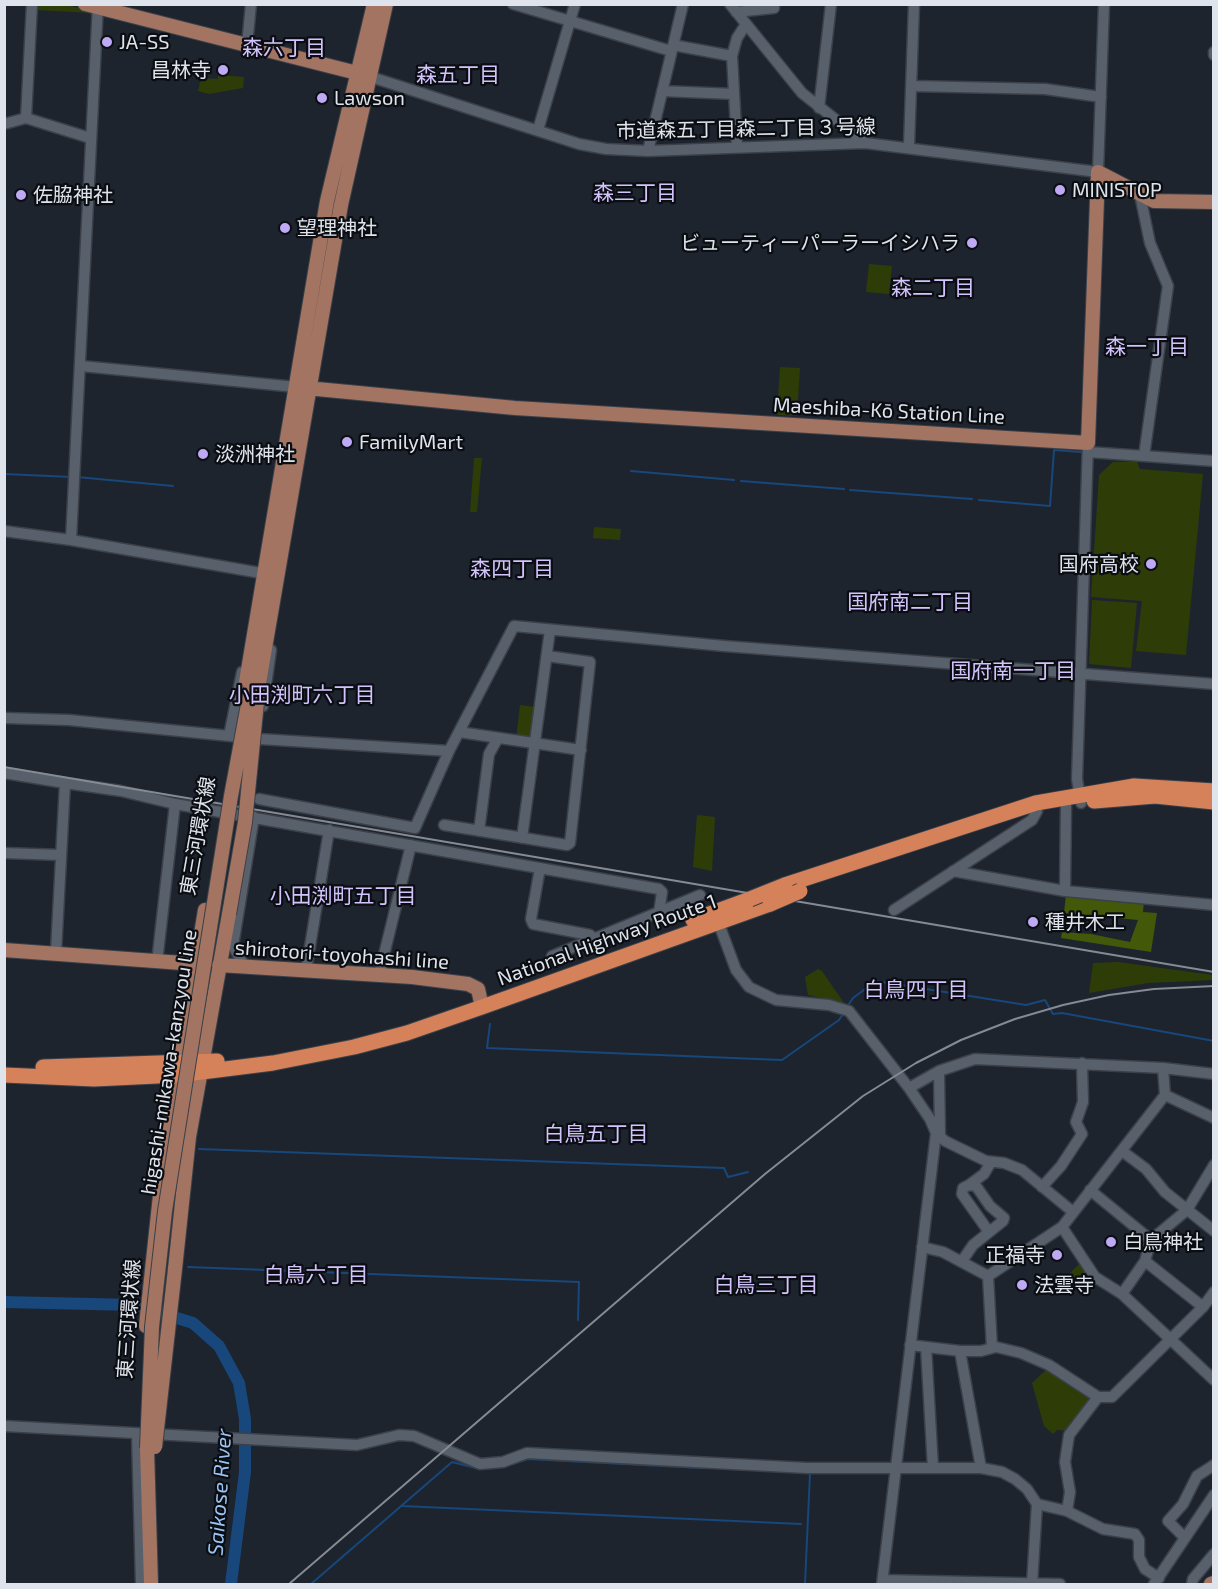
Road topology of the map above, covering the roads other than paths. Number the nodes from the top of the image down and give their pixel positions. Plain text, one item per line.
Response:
1 (32, 4) edge
2 (251, 4) edge
3 (374, 4) edge
4 (386, 4) edge
5 (513, 4) edge
6 (575, 4) edge
7 (683, 4) edge
8 (774, 4) edge
9 (831, 4) edge
10 (914, 4) edge
11 (1104, 4) edge
12 (93, 6) edge
13 (733, 7) edge
14 (570, 22) junction
15 (746, 24) junction
16 (247, 45) junction
17 (672, 48) junction
18 (732, 56) junction
19 (363, 75) junction
20 (912, 86) junction
21 (662, 91) junction
22 (734, 94) junction
23 (1101, 97) junction
24 (819, 108) junction
25 (26, 118) junction
26 (4, 124) edge
27 (538, 130) junction
28 (90, 138) junction
29 (865, 142) junction
30 (909, 146) junction
31 (737, 147) junction
32 (648, 150) junction
33 (1098, 172) junction
34 (1140, 195) junction
35 (1214, 202) edge
36 (81, 366) junction
37 (302, 388) junction
38 (1088, 448) junction
39 (1144, 456) junction
40 (1214, 460) edge
41 (285, 497) junction
42 (4, 531) edge
43 (71, 540) junction
44 (268, 574) junction
45 (550, 630) junction
46 (547, 656) junction
47 (1080, 673) junction
48 (1214, 684) edge
49 (252, 689) junction
50 (4, 718) edge
51 (459, 732) junction
52 (229, 736) junction
53 (498, 738) junction
54 (260, 739) junction
55 (535, 743) junction
56 (581, 750) junction
57 (449, 751) junction
58 (4, 773) edge
59 (65, 783) junction
60 (1214, 790) edge
61 (259, 799) dead end
62 (1076, 801) junction
63 (1214, 802) edge
64 (175, 804) junction
65 (1037, 811) junction
66 (254, 817) junction
67 (444, 825) dead end
68 (329, 830) junction
69 (479, 831) junction
70 (522, 838) junction
71 (411, 845) junction
72 (4, 853) edge
73 (61, 855) junction
74 (540, 868) junction
75 (953, 871) junction
76 (1065, 891) junction
77 (700, 895) dead end
78 (1214, 905) edge
79 (894, 910) dead end
80 (659, 913) junction
81 (717, 918) junction
82 (595, 939) junction
83 (4, 950) edge
84 (56, 952) junction
85 (552, 956) dead end
86 (157, 962) junction
87 (196, 964) junction
88 (219, 965) junction
89 (245, 967) junction
90 (306, 971) junction
91 (379, 975) junction
92 (481, 1003) junction
93 (1082, 1063) junction
94 (4, 1065) edge
95 (201, 1068) junction
96 (1163, 1068) junction
97 (179, 1070) junction
98 (939, 1071) junction
99 (4, 1074) edge
100 (1214, 1074) edge
101 (909, 1088) junction
102 (1166, 1095) junction
103 (1214, 1118) edge
104 (938, 1135) junction
105 (1122, 1151) junction
106 (991, 1162) junction
107 (1214, 1165) edge
108 (969, 1185) junction
109 (1042, 1187) junction
110 (1090, 1190) junction
111 (1187, 1210) junction
112 (1072, 1212) junction
113 (1062, 1227) junction
114 (1214, 1231) edge
115 (989, 1232) junction
116 (1151, 1240) junction
117 (922, 1246) junction
118 (1145, 1261) junction
119 (962, 1262) junction
120 (988, 1276) junction
121 (1214, 1292) edge
122 (1122, 1294) junction
123 (1203, 1307) junction
124 (1170, 1338) junction
125 (910, 1345) junction
126 (926, 1347) junction
127 (992, 1348) junction
128 (960, 1351) junction
129 (1214, 1380) edge
130 (1098, 1397) junction
131 (4, 1426) edge
132 (142, 1430) junction
133 (151, 1448) junction
134 (1214, 1465) edge
135 (933, 1468) junction
136 (981, 1468) junction
137 (895, 1469) junction
138 (1214, 1495) edge
139 (148, 1504) junction
140 (1037, 1504) junction
141 (1066, 1511) junction
142 (1185, 1538) junction
143 (1214, 1554) edge
144 (1156, 1581) edge
145 (883, 1582) edge
146 (141, 1584) edge
147 (151, 1584) edge
148 (157, 1584) edge
149 (1032, 1584) edge
150 (1060, 1584) edge
151 (1192, 1584) edge

1 - 25 street
2 - 16 street
3 - 19 main road, higashi-mikawa-kanzyou line
4 - 19 main road, higashi-mikawa-kanzyou line
5 - 14 street
6 - 14 street
7 - 17 street
8 - 13 street
9 - 24 street
10 - 20 street
11 - 23 street
12 - 16 main road
12 - 28 street
13 - 15 street
14 - 17 street
14 - 27 street
15 - 18 street
15 - 24 street
16 - 19 main road
17 - 18 street
17 - 21 street
18 - 22 street
19 - 27 street, 市道森五丁目森二丁目３号線
19 - 37 main road, higashi-mikawa-kanzyou line
20 - 23 street
20 - 30 street
21 - 22 street
21 - 32 street
22 - 31 street
23 - 33 street
24 - 29 street
25 - 26 street
25 - 28 street
27 - 32 street, 市道森五丁目森二丁目３号線
28 - 36 street
29 - 30 street, 市道森五丁目森二丁目３号線
29 - 31 street, 市道森五丁目森二丁目３号線
30 - 33 street, 市道森五丁目森二丁目３号線
31 - 32 street, 市道森五丁目森二丁目３号線
33 - 34 main road
33 - 38 main road
34 - 35 main road
34 - 39 street
36 - 37 street
36 - 43 street
37 - 38 main road, Maeshiba-Kō Station Line
37 - 41 main road, higashi-mikawa-kanzyou line
38 - 39 street
38 - 47 street
39 - 40 street
41 - 44 main road, higashi-mikawa-kanzyou line
41 - 54 street
42 - 43 street
43 - 44 street
44 - 49 main road, 東三河環状線
44 - 49 main road, higashi-mikawa-kanzyou line
44 - 52 street
45 - 46 street
45 - 47 street
45 - 51 street
46 - 55 street
46 - 56 street
47 - 48 street
47 - 62 street
49 - 87 main road, 東三河環状線
49 - 88 main road, 東三河環状線, bridge
49 - 132 main road, higashi-mikawa-kanzyou line, bridge
50 - 52 street
51 - 53 street
51 - 57 street
52 - 54 street
53 - 55 street
53 - 69 street
54 - 57 street
55 - 56 street
55 - 70 street
56 - 70 street
57 - 61 street
58 - 59 street
59 - 64 street
59 - 73 street
60 - 62 highway, National Highway Route 1
62 - 63 highway, National Highway Route 1
62 - 65 highway, National Highway Route 1
62 - 76 street
62 - 81 highway, National Highway Route 1, bridge
64 - 66 street
64 - 86 street
65 - 75 street
65 - 81 highway, National Highway Route 1, bridge
66 - 68 street
66 - 89 street
67 - 69 street
68 - 71 street
68 - 90 street
69 - 70 street
71 - 74 street
71 - 91 street
72 - 73 street
73 - 84 street
74 - 80 street
74 - 82 street
75 - 76 street
75 - 79 street
76 - 78 street
77 - 80 street
80 - 82 street
81 - 92 highway, National Highway Route 1
81 - 101 street
82 - 85 street
83 - 84 main road
84 - 86 main road
86 - 87 main road
87 - 97 main road, 東三河環状線
88 - 89 main road, shirotori-toyohashi line
88 - 95 main road, 東三河環状線
89 - 90 main road, shirotori-toyohashi line
90 - 91 main road, shirotori-toyohashi line
91 - 92 main road, shirotori-toyohashi line
92 - 95 highway, National Highway Route 1
93 - 96 street
93 - 98 street
93 - 109 street
94 - 97 highway, National Highway Route 1
95 - 97 highway, National Highway Route 1
95 - 133 main road, 東三河環状線, bridge
96 - 100 street
96 - 102 street
97 - 99 highway, National Highway Route 1
97 - 132 main road, 東三河環状線, bridge
98 - 101 street
98 - 104 street
101 - 104 street
102 - 103 street
102 - 105 street
104 - 106 street
104 - 117 street
105 - 110 street
105 - 111 street
106 - 108 street
106 - 109 street
107 - 111 street
108 - 115 street
108 - 115 street
109 - 112 street
110 - 112 street
110 - 116 street
111 - 114 street
111 - 116 street
112 - 113 street
113 - 120 street
113 - 122 street
115 - 119 street
116 - 118 street
117 - 119 street
117 - 125 street
118 - 122 street
118 - 123 street
119 - 120 street
120 - 127 street
121 - 123 street
122 - 124 street
123 - 124 street
124 - 129 street
124 - 130 street
125 - 126 street
125 - 137 street
126 - 128 street
126 - 135 street
127 - 128 street
127 - 130 street
128 - 136 street
130 - 141 street
131 - 132 street
132 - 133 main road, higashi-mikawa-kanzyou line, bridge
132 - 137 street
132 - 146 street
133 - 139 main road, higashi-mikawa-kanzyou line
134 - 142 street
135 - 136 street
135 - 137 street
136 - 140 street
137 - 145 street
138 - 142 street
139 - 147 main road, higashi-mikawa-kanzyou line
139 - 148 main road, higashi-mikawa-kanzyou line
140 - 141 street
140 - 149 street
141 - 144 street
142 - 144 street
143 - 151 street
145 - 149 street
149 - 150 street

